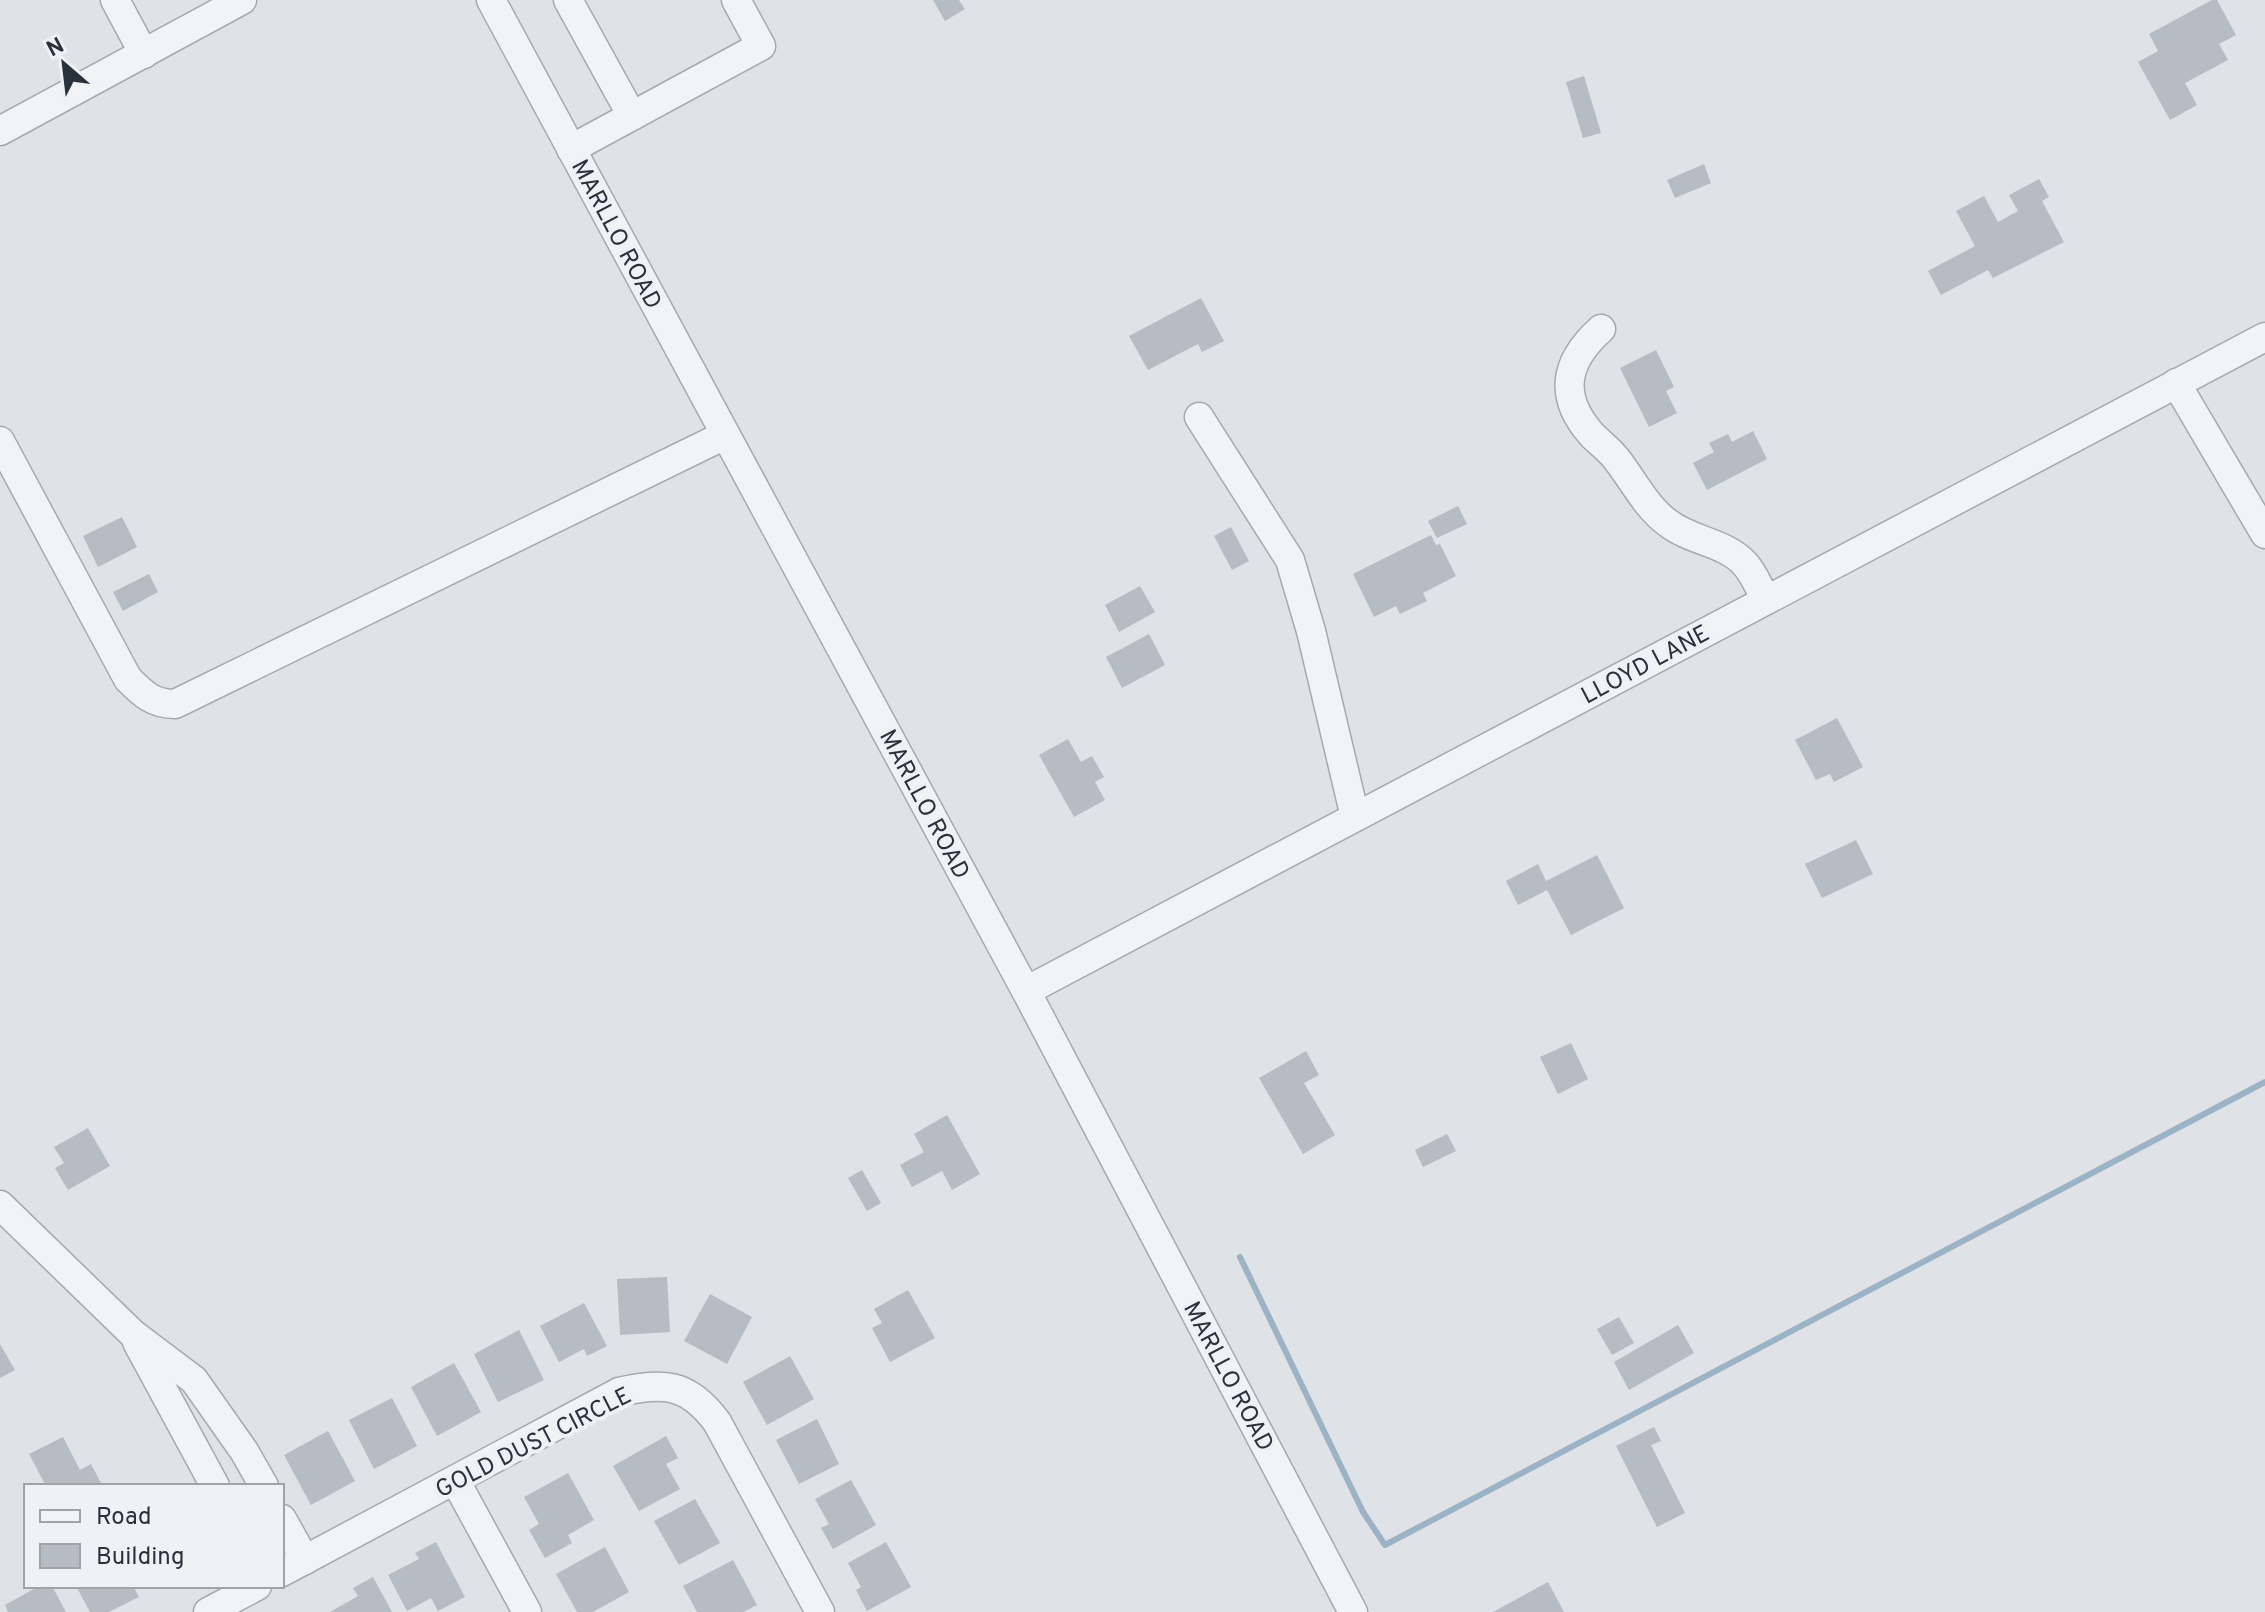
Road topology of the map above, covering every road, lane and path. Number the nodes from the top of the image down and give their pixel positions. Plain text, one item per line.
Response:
1 (115, 0) edge
2 (242, 0) edge
3 (491, 0) edge
4 (568, 0) edge
5 (736, 0) edge
6 (144, 54) junction
7 (632, 116) junction
8 (0, 131) edge
9 (571, 149) junction
10 (1601, 329) dead end
11 (2265, 337) edge
12 (2176, 383) junction
13 (1199, 417) dead end
14 (725, 435) junction
15 (0, 441) edge
16 (2265, 534) edge
17 (1766, 600) junction
18 (1355, 817) junction
19 (1026, 991) junction
20 (0, 1205) edge
21 (133, 1334) junction
22 (455, 1480) junction
23 (214, 1484) edge
24 (263, 1484) edge
25 (284, 1528) edge
26 (293, 1566) edge
27 (253, 1588) edge
28 (208, 1612) edge
29 (527, 1612) edge
30 (820, 1612) edge
31 (1353, 1612) edge

1 - 6 street
2 - 6 street
3 - 9 street, MARLLO ROAD
4 - 7 street
5 - 7 street
6 - 8 street
7 - 9 street
9 - 14 street, MARLLO ROAD
10 - 17 street
11 - 12 street, LLOYD LANE
12 - 16 street
12 - 17 street, LLOYD LANE
13 - 18 street
14 - 15 street
14 - 19 street, MARLLO ROAD
17 - 18 street, LLOYD LANE
18 - 19 street, LLOYD LANE
19 - 31 street, MARLLO ROAD
20 - 21 street
21 - 23 street
21 - 24 street
22 - 26 street, GOLD DUST CIRCLE
22 - 29 street
22 - 30 street, GOLD DUST CIRCLE
25 - 26 street
27 - 28 street

